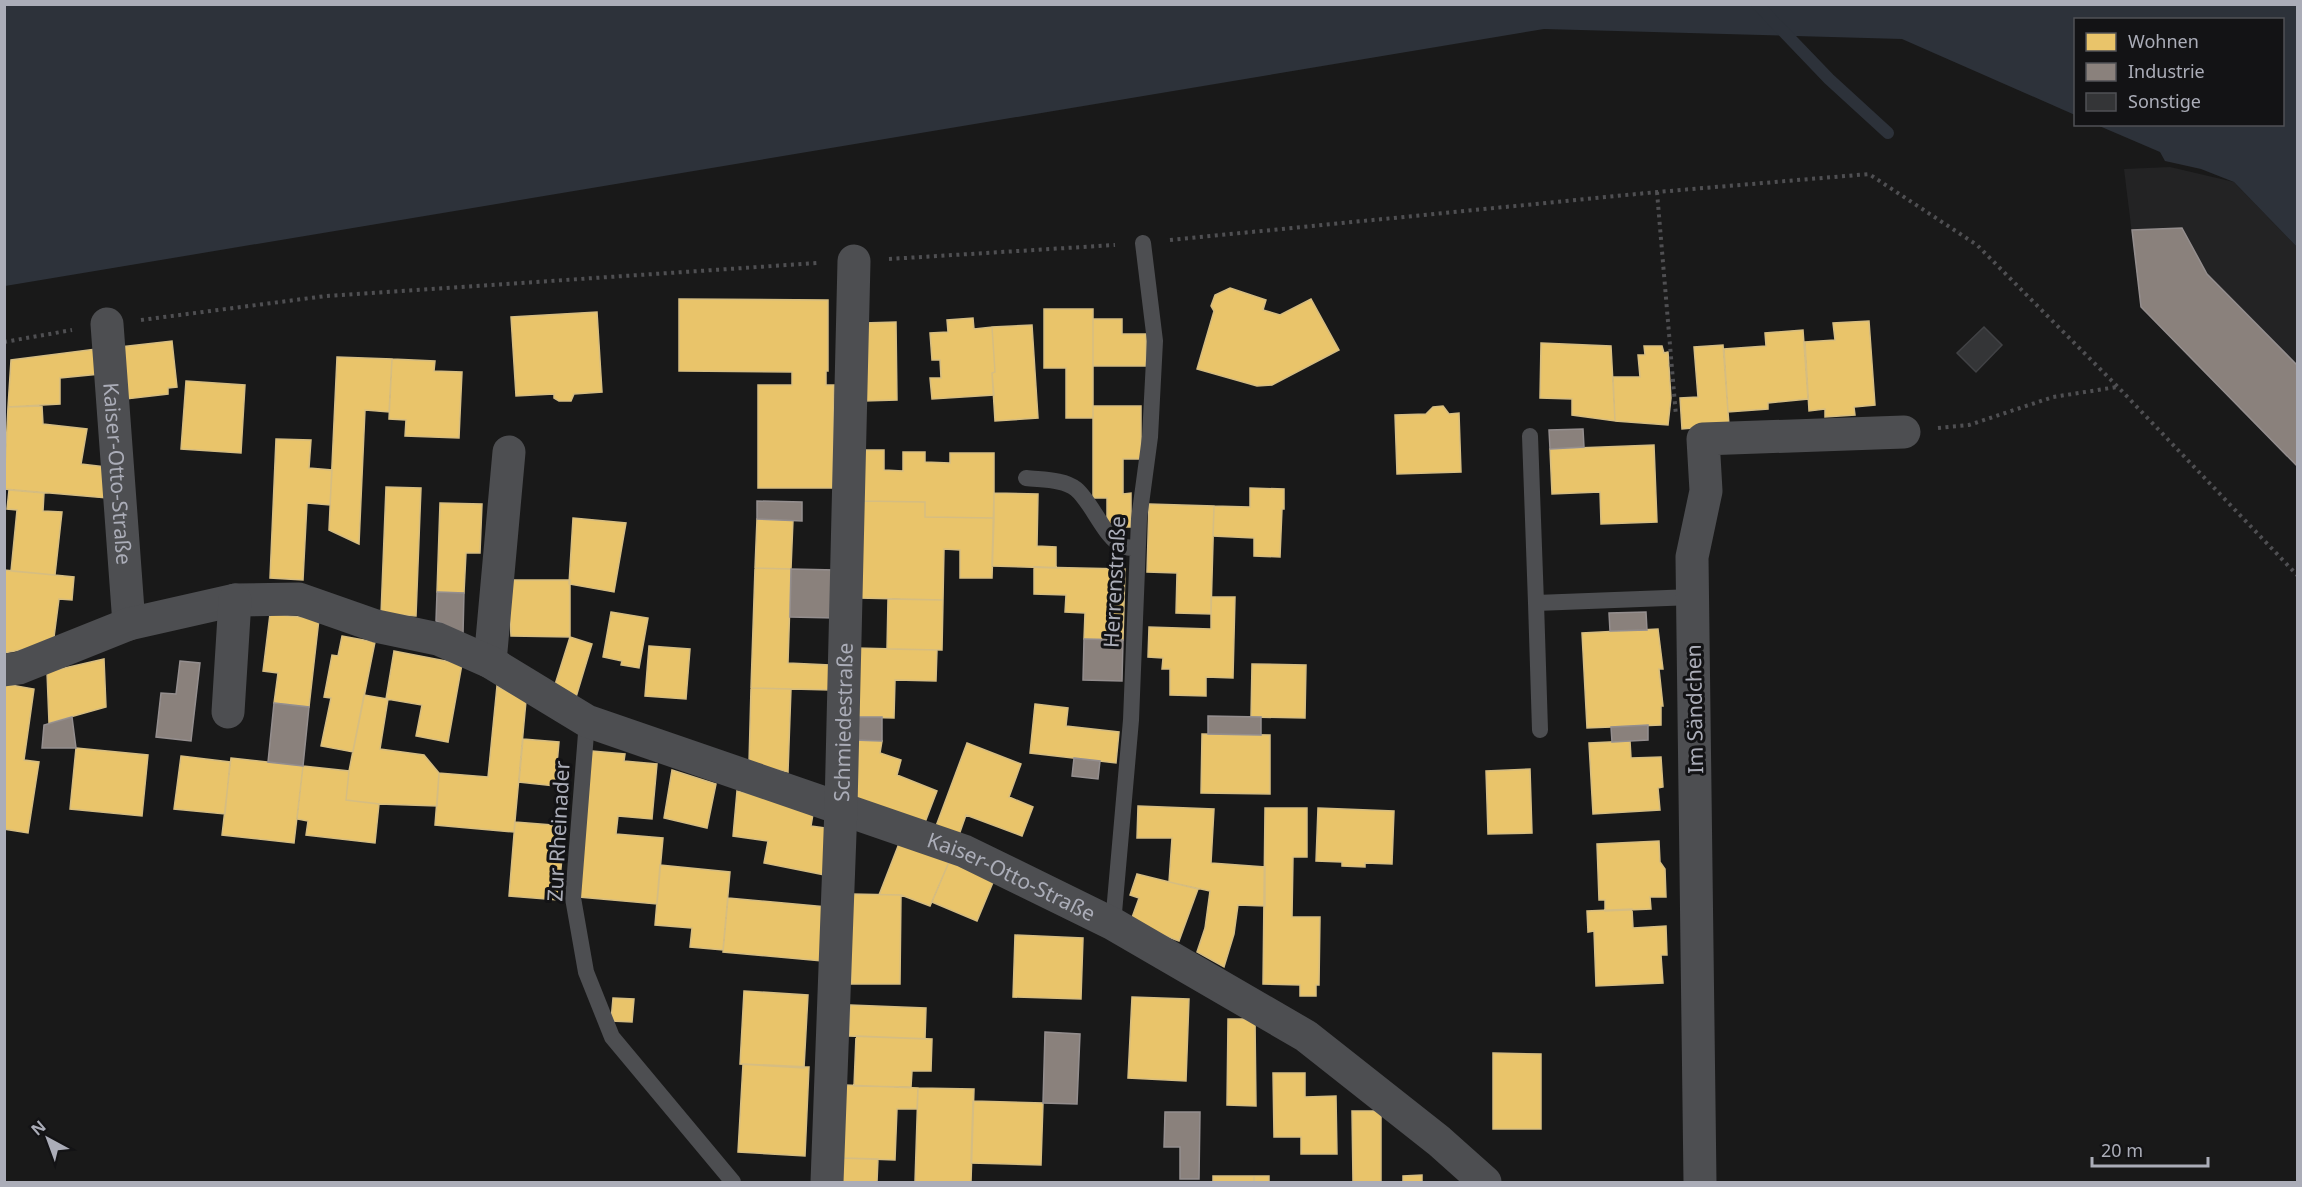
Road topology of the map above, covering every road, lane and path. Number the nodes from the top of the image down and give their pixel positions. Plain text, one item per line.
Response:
1 (1657, 192) junction
2 (1143, 243) junction
3 (854, 261) junction
4 (107, 324) junction
5 (4, 342) edge
6 (2118, 387) junction
7 (1677, 418) dead end
8 (1905, 432) joint
9 (1530, 436) dead end
10 (509, 452) dead end
11 (1026, 478) dead end
12 (1137, 549) junction
13 (2298, 576) edge
14 (1693, 597) junction
15 (235, 600) junction
16 (1536, 603) junction
17 (129, 624) junction
18 (490, 662) junction
19 (4, 670) edge
20 (228, 712) dead end
21 (587, 720) junction
22 (1540, 730) dead end
23 (841, 807) junction
24 (1113, 924) junction
25 (733, 1182) edge
26 (826, 1182) edge
27 (1485, 1182) edge
28 (1700, 1182) edge

1 - 2 path
1 - 6 path
1 - 7 path
2 - 3 path
2 - 12 lane, Herrenstraße
3 - 4 path
3 - 23 street, Schmiedestraße
4 - 5 path
4 - 17 street, Kaiser-Otto-Straße
6 - 8 path
6 - 13 path
8 - 14 street, Im Sändchen
9 - 16 lane
10 - 18 street
11 - 12 lane
12 - 24 lane, Herrenstraße
14 - 16 lane
14 - 28 street, Im Sändchen
15 - 17 street, Kaiser-Otto-Straße
15 - 18 street, Kaiser-Otto-Straße
15 - 20 street
16 - 22 lane
17 - 19 street, Kaiser-Otto-Straße
18 - 21 street, Kaiser-Otto-Straße
21 - 23 street, Kaiser-Otto-Straße
21 - 25 lane, Zur Rheinader
23 - 24 street, Kaiser-Otto-Straße
23 - 26 street, Schmiedestraße
24 - 27 street, Kaiser-Otto-Straße

